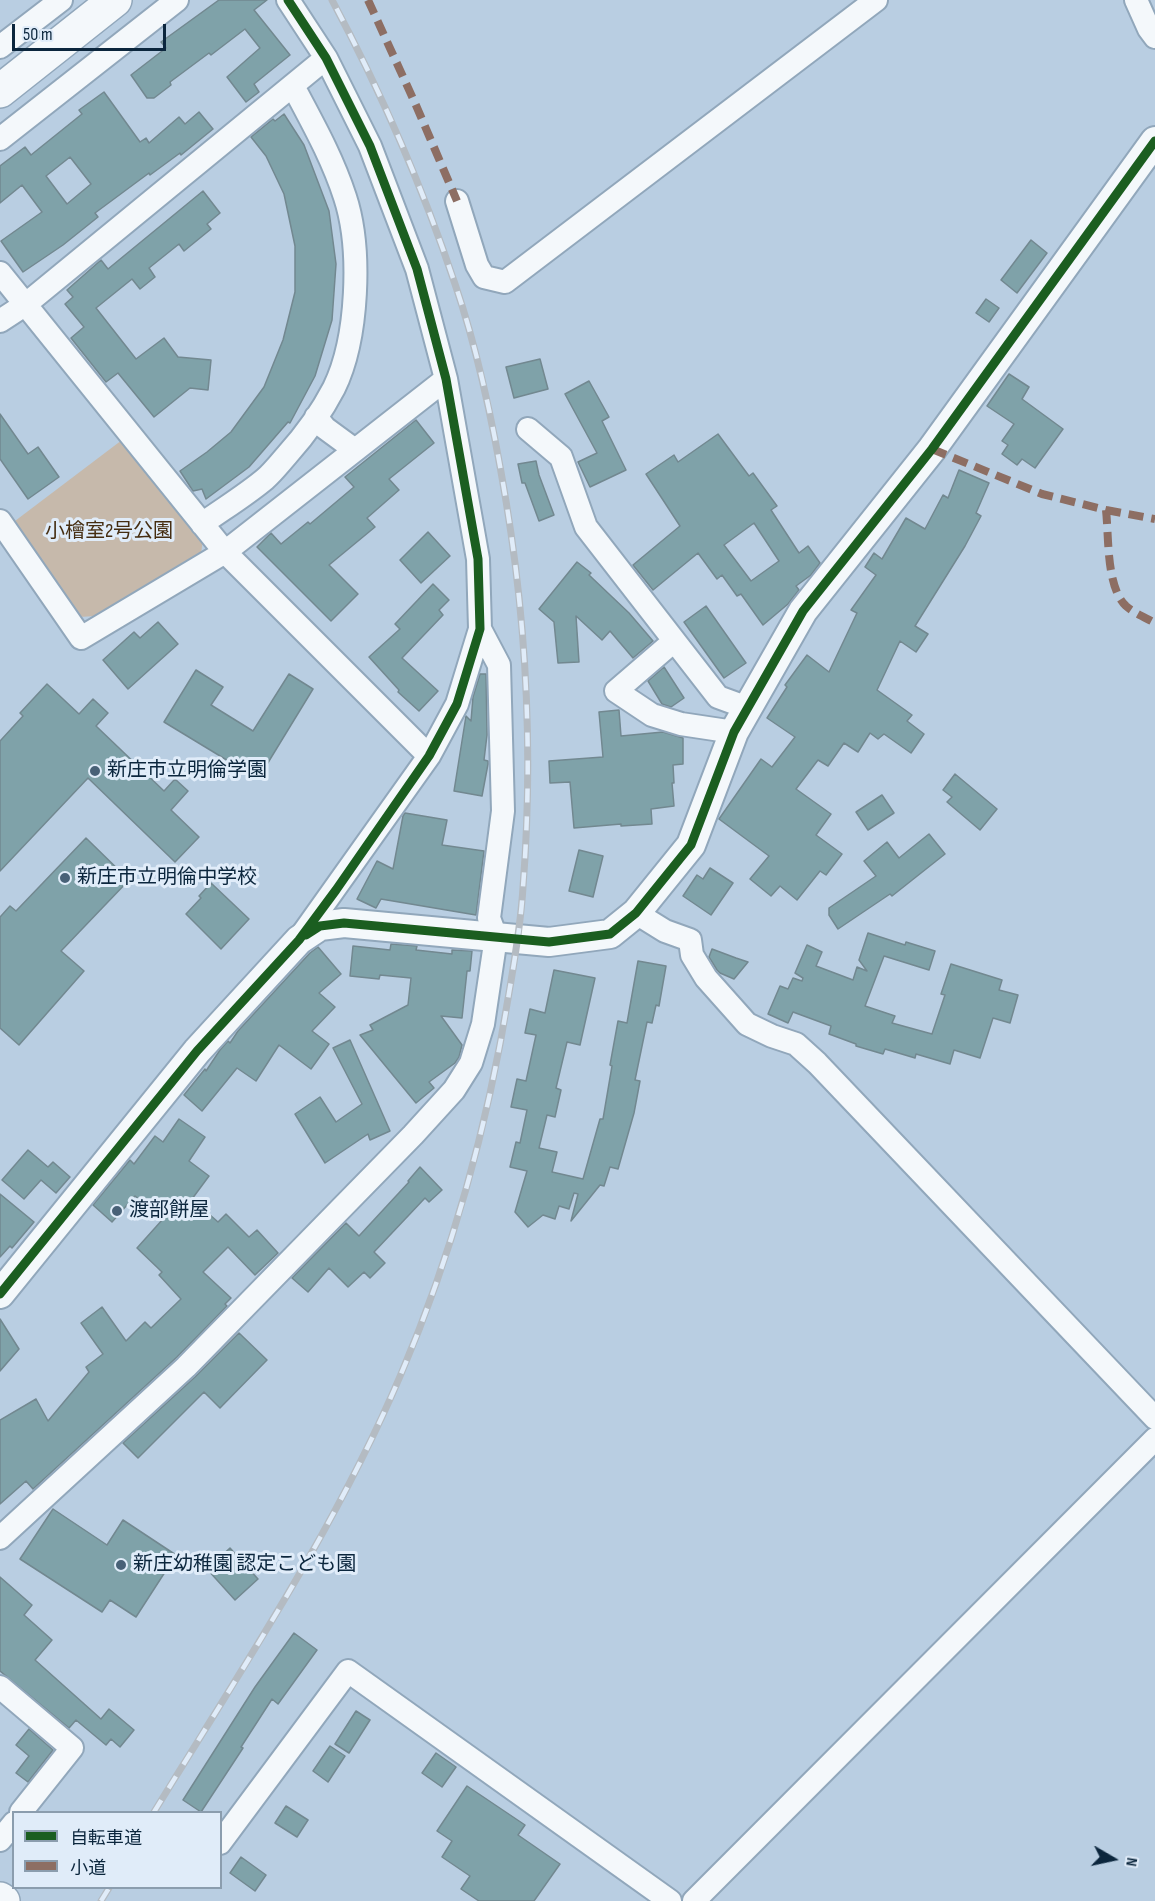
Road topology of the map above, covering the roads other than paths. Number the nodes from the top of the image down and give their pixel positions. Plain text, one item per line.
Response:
1 (61, 0) edge
2 (115, 0) edge
3 (177, 0) edge
4 (288, 0) edge
5 (876, 0) edge
6 (1136, 0) edge
7 (1155, 37) edge
8 (0, 47) edge
9 (326, 58) junction
10 (293, 86) junction
11 (0, 91) edge
12 (0, 139) edge
13 (1155, 141) edge
14 (457, 201) dead end
15 (0, 273) edge
16 (26, 304) junction
17 (0, 321) edge
18 (446, 379) junction
19 (316, 417) junction
20 (528, 429) dead end
21 (355, 450) junction
22 (0, 521) edge
23 (202, 524) junction
24 (225, 552) junction
25 (480, 629) junction
26 (674, 641) junction
27 (748, 708) junction
28 (734, 732) junction
29 (429, 756) junction
30 (636, 913) junction
31 (496, 937) junction
32 (299, 940) junction
33 (0, 1294) edge
34 (1155, 1418) edge
35 (1155, 1440) edge
36 (0, 1538) edge
37 (0, 1687) edge
38 (22, 1811) edge
39 (12, 1825) edge
40 (0, 1840) edge
41 (222, 1840) edge
42 (670, 1901) edge
43 (694, 1901) edge

1 - 8 street
2 - 11 main road
3 - 12 street
4 - 9 street
5 - 14 street
6 - 7 street
9 - 10 street
9 - 18 street
10 - 16 street
10 - 19 street
13 - 27 street
15 - 16 street
16 - 17 street
16 - 23 street
18 - 21 street
18 - 25 street
19 - 21 street
19 - 23 street
20 - 26 street
21 - 24 street
22 - 24 street
23 - 24 street
24 - 29 street
25 - 29 street
25 - 31 street
26 - 27 street
26 - 28 street
27 - 28 street
28 - 30 street
29 - 32 street
30 - 31 street
30 - 34 street
31 - 32 street
31 - 36 street
32 - 33 street
35 - 43 street
37 - 38 street
39 - 40 street
41 - 42 street

